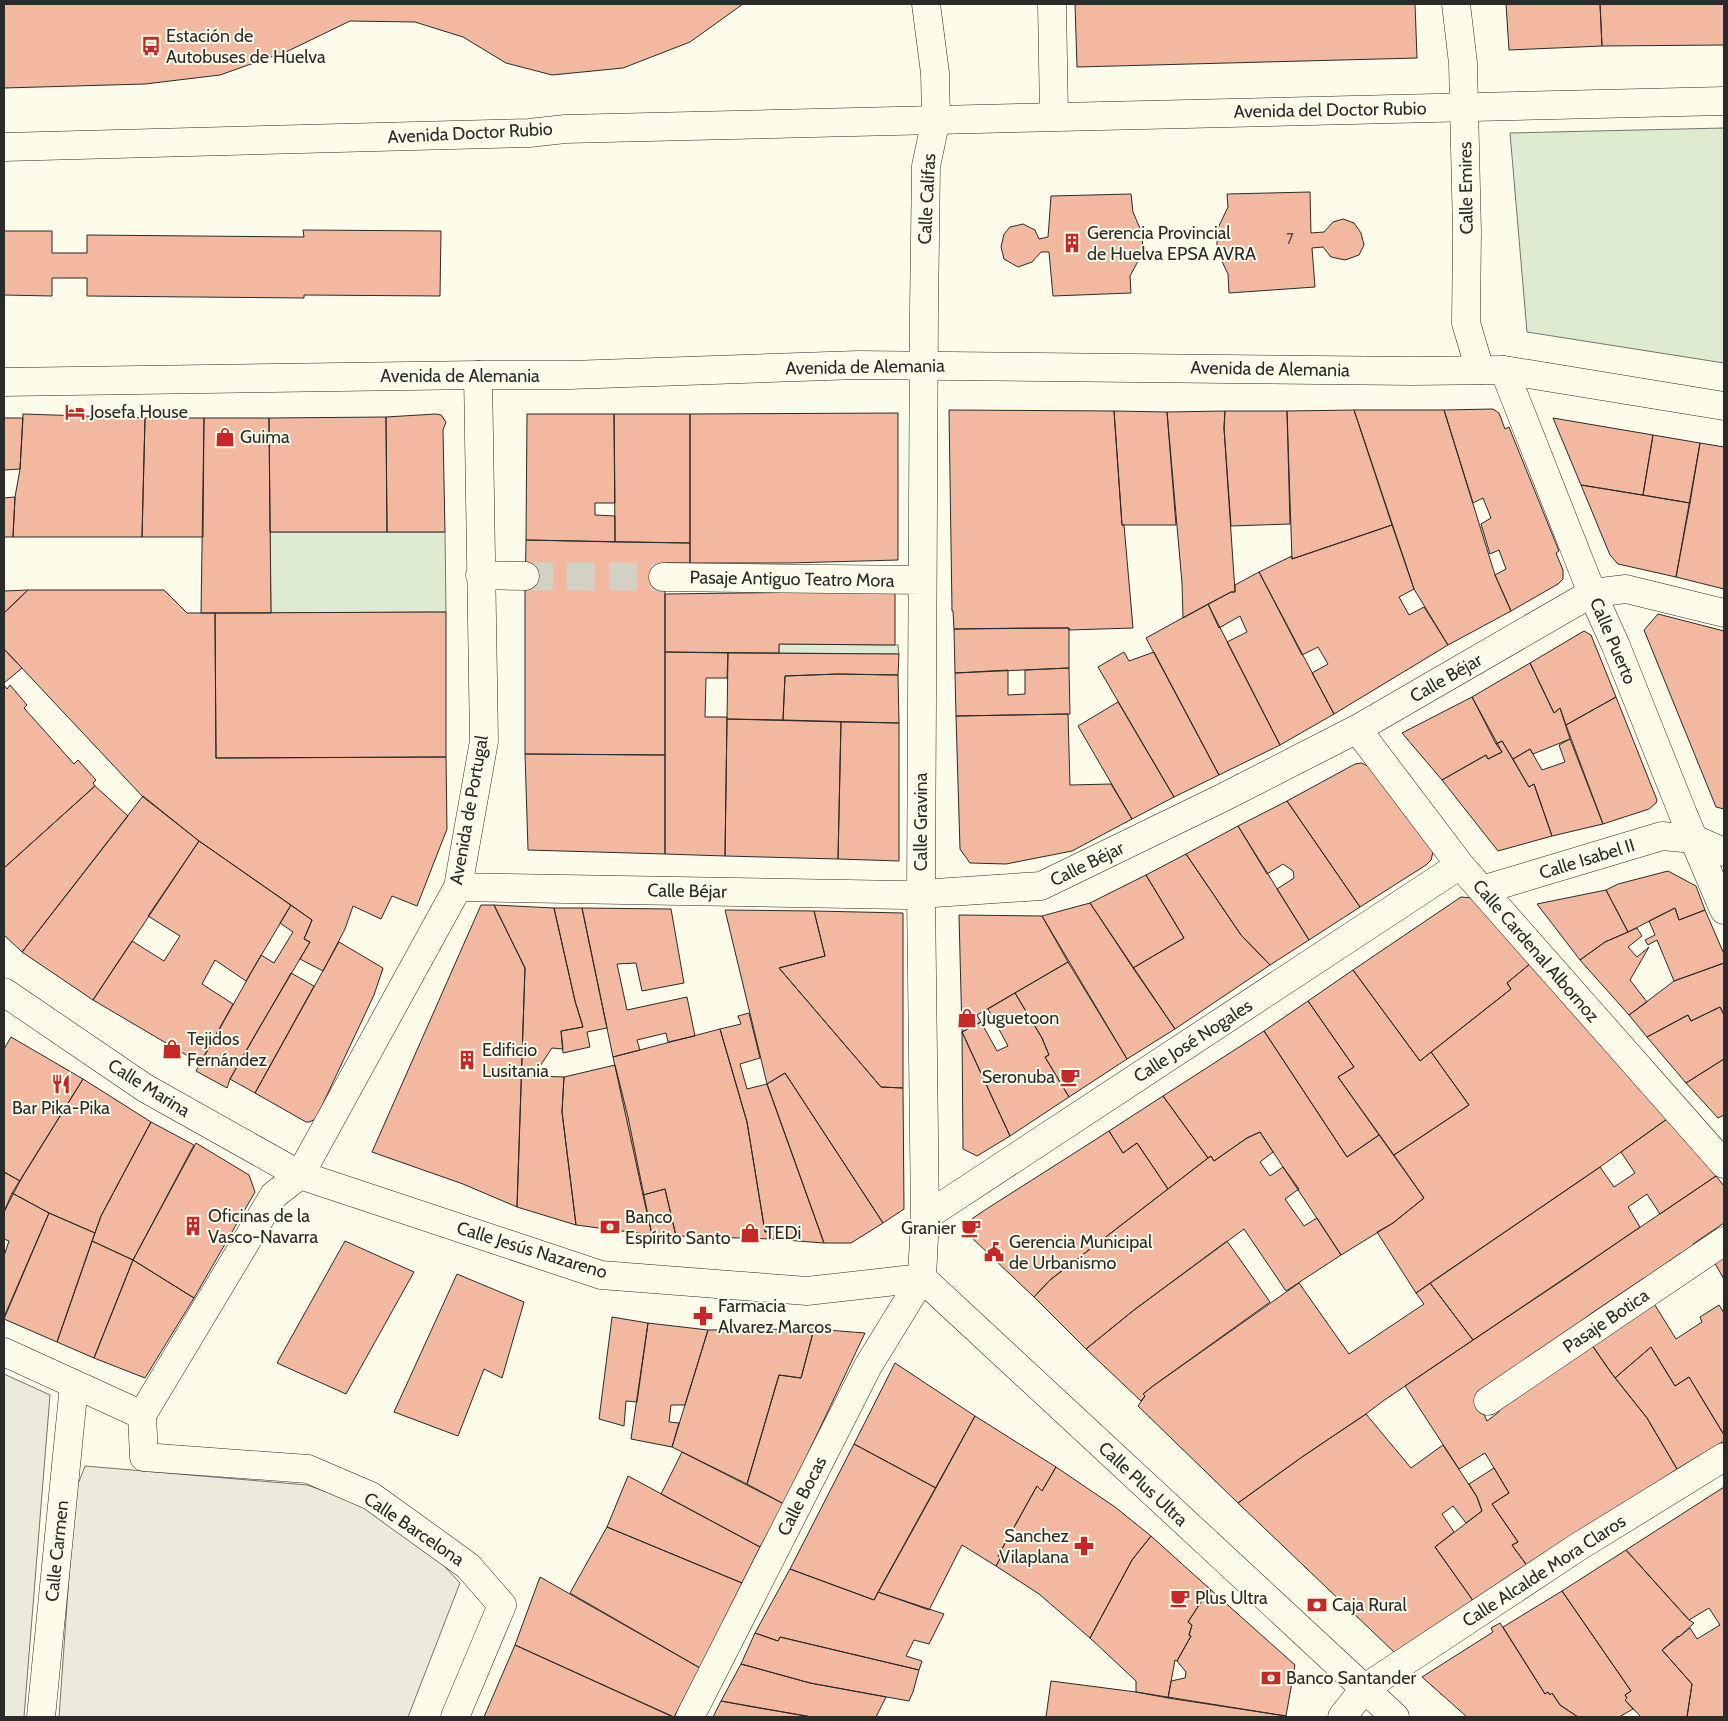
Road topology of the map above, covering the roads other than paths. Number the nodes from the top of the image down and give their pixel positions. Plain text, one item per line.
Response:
1 (926, 4) edge
2 (1052, 4) edge
3 (1456, 4) edge
4 (1724, 101) edge
5 (1464, 107) junction
6 (1054, 116) junction
7 (936, 119) junction
8 (4, 147) edge
9 (924, 366) junction
10 (1492, 370) junction
11 (478, 375) junction
12 (4, 382) edge
13 (1724, 406) edge
14 (480, 576) junction
15 (525, 576) tunnel mouth
16 (663, 577) tunnel mouth
17 (922, 580) junction
18 (1592, 593) junction
19 (1724, 613) edge
20 (1358, 729) junction
21 (1694, 839) junction
22 (1724, 852) edge
23 (1460, 865) junction
24 (458, 887) junction
25 (1482, 890) junction
26 (921, 895) junction
27 (1724, 910) edge
28 (4, 992) edge
29 (1724, 1164) edge
30 (300, 1175) junction
31 (925, 1217) junction
32 (1724, 1241) edge
33 (922, 1278) junction
34 (4, 1352) edge
35 (74, 1385) junction
36 (1488, 1401) dead end
37 (142, 1415) junction
38 (1724, 1457) edge
39 (1365, 1688) junction
40 (41, 1717) edge
41 (456, 1717) edge
42 (690, 1717) edge
43 (1342, 1717) edge
44 (1396, 1717) edge

1 - 7 street, Calle Califas
2 - 6 street
3 - 5 street, Calle Emires
4 - 5 street, Avenida del Doctor Rubio
5 - 6 street, Avenida del Doctor Rubio
5 - 10 street, Calle Emires
6 - 7 street, Avenida del Doctor Rubio
7 - 8 street, Avenida Doctor Rubio
7 - 9 street, Calle Califas
9 - 10 street, Avenida de Alemania
9 - 11 street, Avenida de Alemania
9 - 17 street, Calle Gravina
10 - 13 street, Avenida de Alemania
10 - 18 street, Calle Puerto
11 - 12 street, Avenida de Alemania
11 - 14 street, Avenida de Portugal
14 - 15 street
14 - 24 street, Avenida de Portugal
16 - 17 street, Pasaje Antiguo Teatro Mora
17 - 26 street, Calle Gravina
18 - 19 street
18 - 20 street, Calle Béjar
18 - 21 street, Calle Puerto
20 - 23 street, Calle Cardenal Albornoz
20 - 26 street, Calle Béjar
21 - 22 street, Calle Isabel II
21 - 25 street, Calle Isabel II
21 - 27 street, Calle Puerto
23 - 25 street, Calle Cardenal Albornoz
23 - 31 street, Calle José Nogales
24 - 26 street, Calle Béjar
24 - 30 street, Avenida de Portugal
25 - 29 street, Calle Cardenal Albornoz
26 - 31 street, Calle Gravina
28 - 30 street, Calle Marina
30 - 33 street, Calle Jesús Nazareno
30 - 37 street
31 - 33 street, Calle Gravina
32 - 36 street, Pasaje Botica
33 - 39 street, Calle Plus Ultra
33 - 42 street, Calle Bocas
34 - 35 street
35 - 37 street
35 - 40 street, Calle Carmen
37 - 41 street, Calle Barcelona
38 - 39 street, Calle Alcalde Mora Claros
39 - 43 street, Calle Alcalde Mora Claros
39 - 44 street, Calle Plus Ultra

